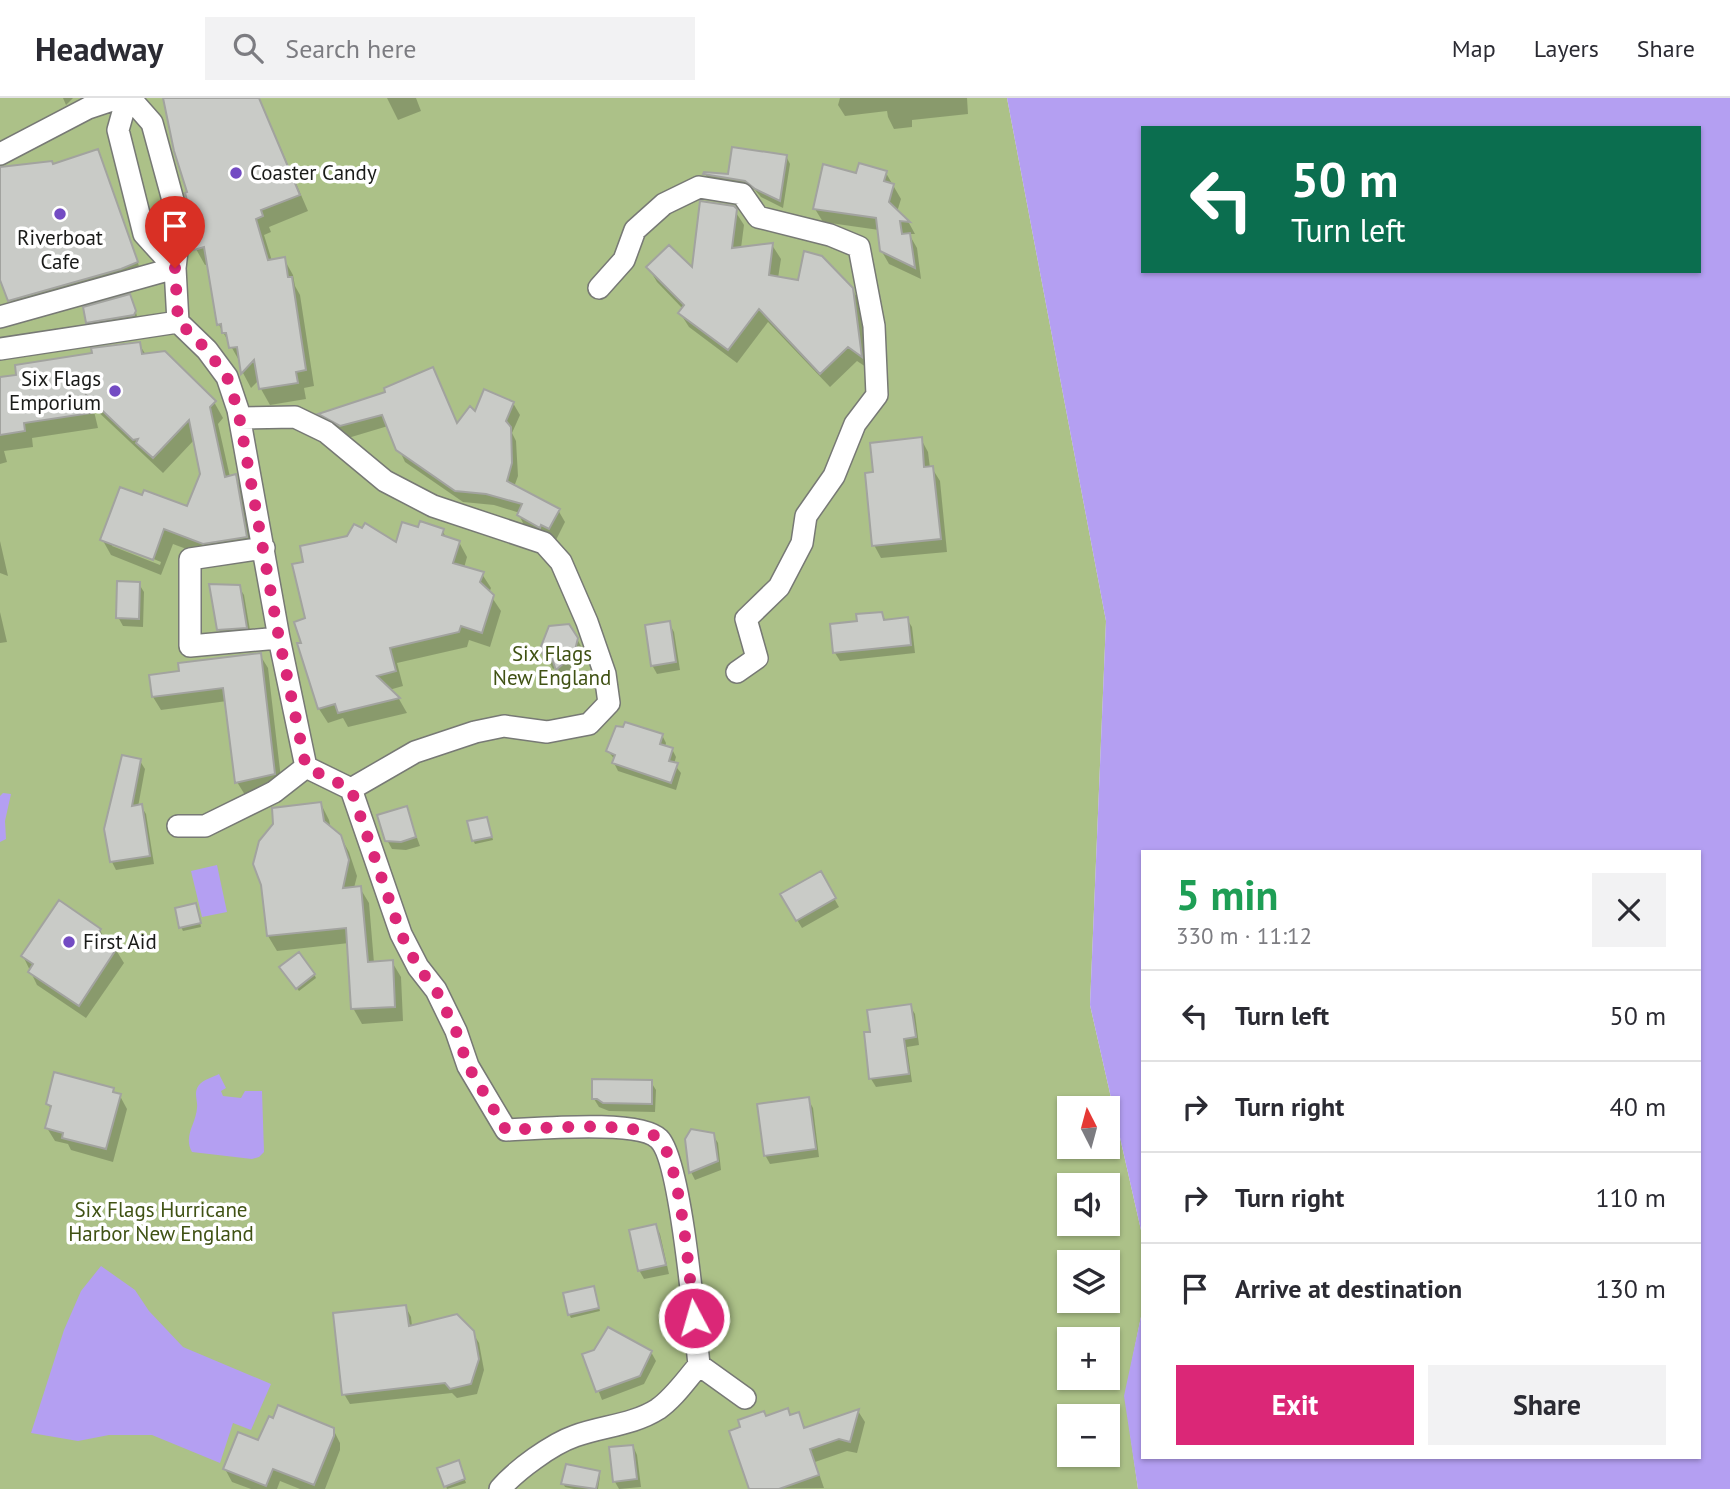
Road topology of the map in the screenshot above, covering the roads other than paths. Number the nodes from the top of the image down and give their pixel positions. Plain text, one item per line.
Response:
1 (118, 98) edge
2 (129, 98) edge
3 (0, 154) edge
4 (175, 268) junction
5 (599, 288) dead end
6 (0, 317) edge
7 (178, 321) junction
8 (0, 349) edge
9 (240, 418) junction
10 (264, 548) junction
11 (279, 638) junction
12 (737, 672) dead end
13 (306, 767) junction
14 (351, 789) junction
15 (178, 826) dead end
16 (699, 1365) junction
17 (745, 1398) dead end
18 (500, 1489) edge

1 - 3 street
2 - 4 street
2 - 4 street
4 - 6 street
4 - 7 street
5 - 12 street
7 - 8 street
7 - 9 street
9 - 10 street
9 - 14 street
10 - 11 street
10 - 11 street
11 - 13 street
13 - 14 street
13 - 15 street
14 - 16 street
16 - 17 street
16 - 18 street

